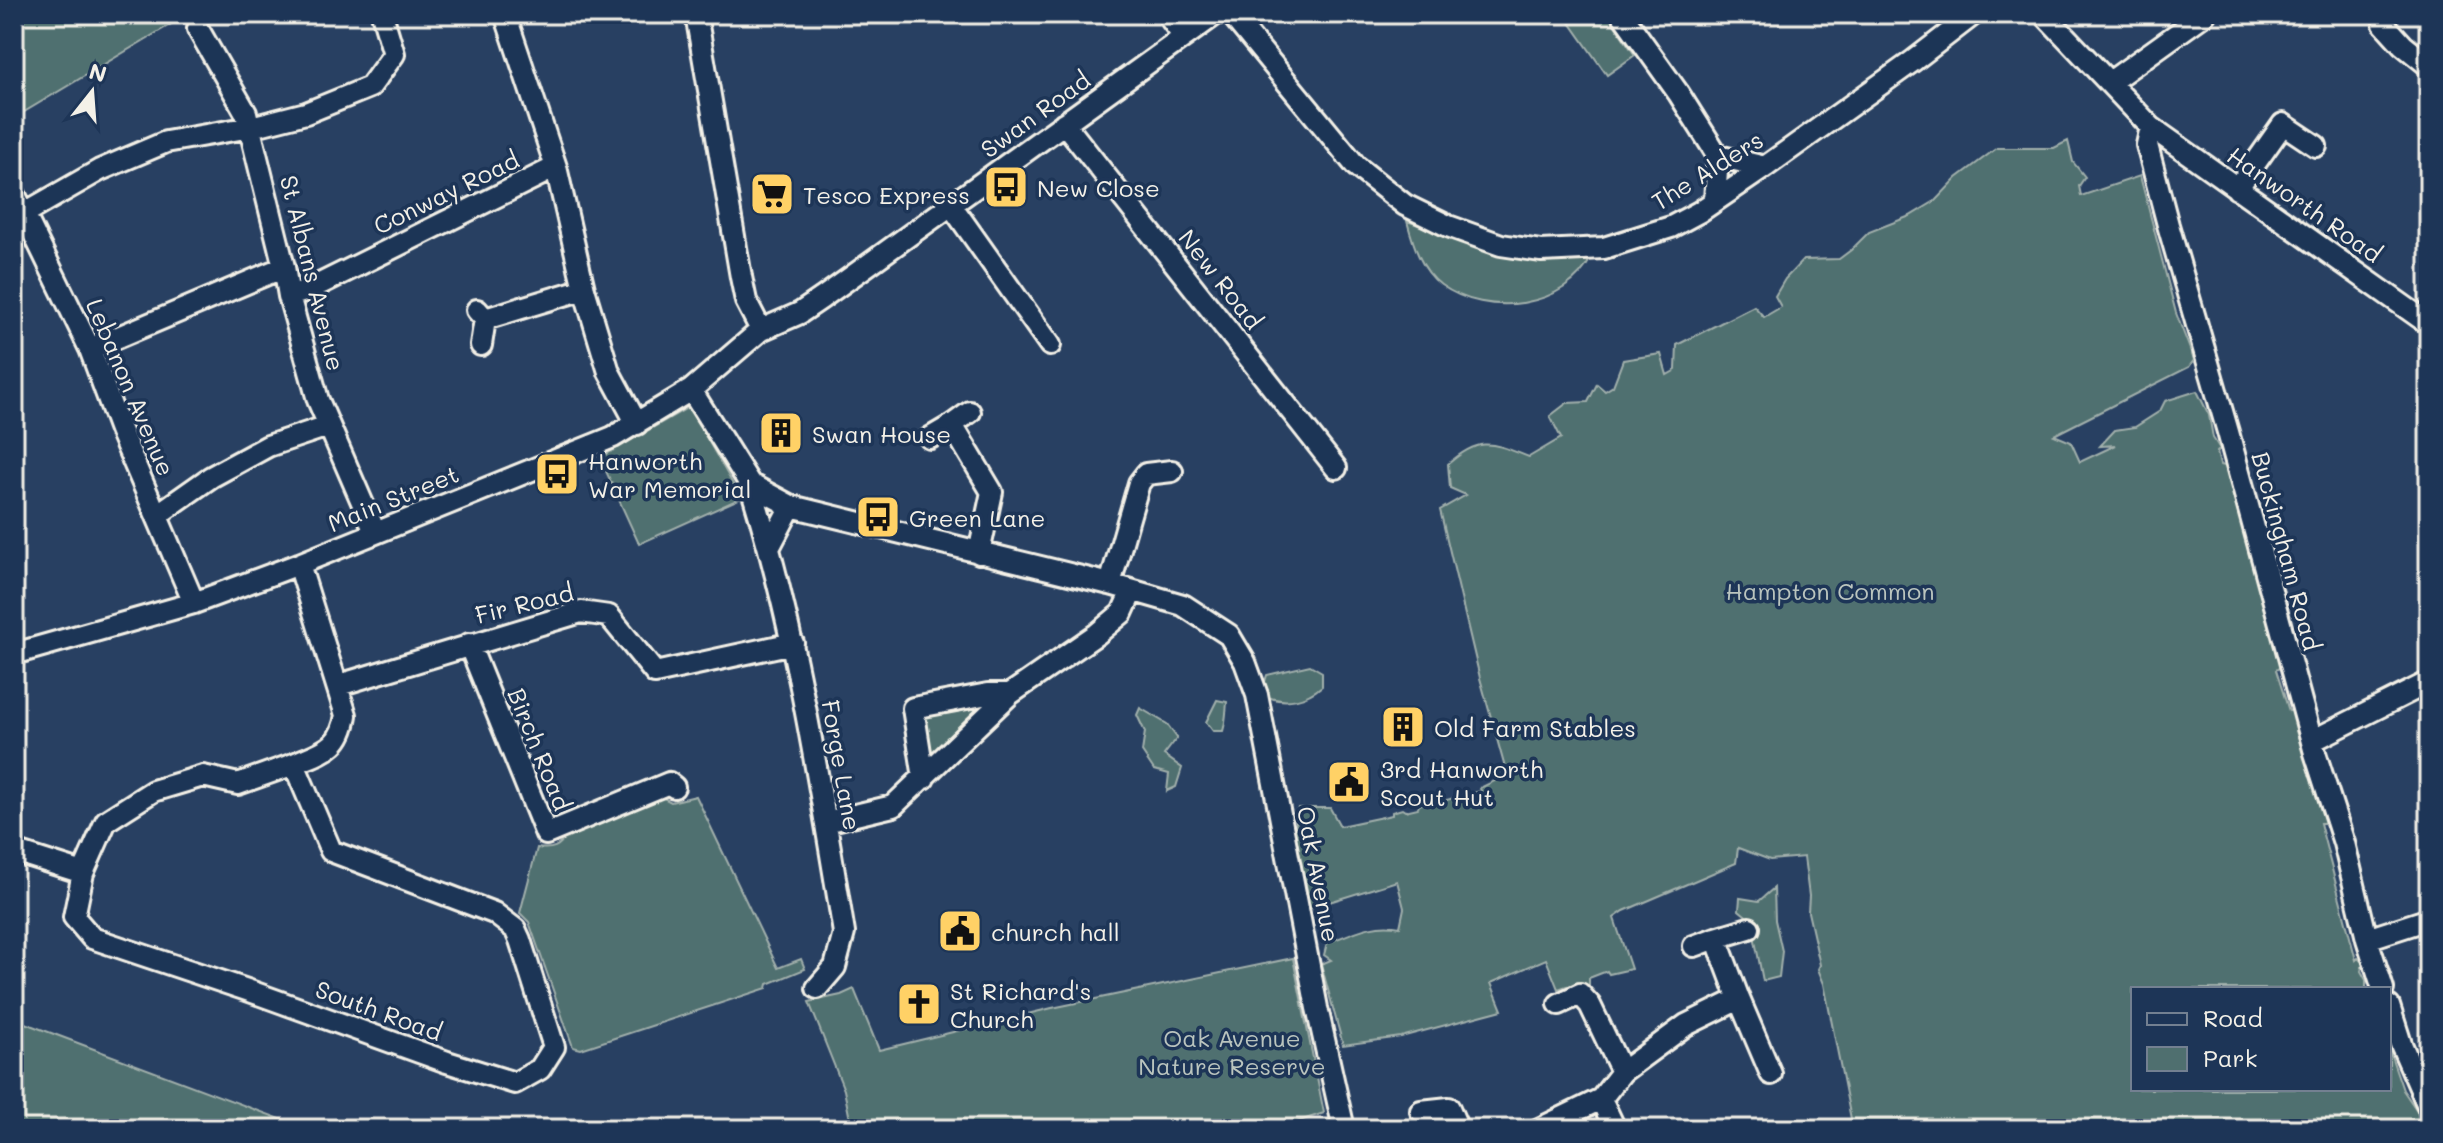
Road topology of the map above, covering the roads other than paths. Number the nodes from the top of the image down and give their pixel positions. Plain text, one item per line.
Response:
1 (382, 14) edge
2 (505, 14) edge
3 (696, 14) edge
4 (1167, 14) edge
5 (1216, 14) edge
6 (1231, 14) edge
7 (1622, 14) edge
8 (1974, 14) edge
9 (2044, 14) edge
10 (2205, 14) edge
11 (2384, 24) dead end
12 (198, 29) dead end
13 (1184, 37) junction
14 (2429, 66) edge
15 (2110, 82) junction
16 (1064, 123) junction
17 (251, 127) junction
18 (2151, 127) junction
19 (2316, 146) dead end
20 (1718, 156) junction
21 (556, 167) junction
22 (1765, 167) junction
23 (2237, 189) junction
24 (14, 193) edge
25 (1715, 200) junction
26 (951, 205) junction
27 (25, 213) junction
28 (284, 267) junction
29 (584, 289) junction
30 (289, 296) junction
31 (2429, 324) edge
32 (761, 330) junction
33 (481, 345) dead end
34 (1050, 345) dead end
35 (90, 349) junction
36 (691, 390) junction
37 (970, 412) dead end
38 (637, 424) junction
39 (952, 425) junction
40 (328, 426) junction
41 (930, 438) dead end
42 (1336, 468) dead end
43 (1172, 471) dead end
44 (750, 484) junction
45 (791, 506) junction
46 (157, 515) junction
47 (375, 532) junction
48 (770, 546) junction
49 (979, 553) junction
50 (299, 564) junction
51 (1110, 584) junction
52 (1132, 591) junction
53 (194, 603) junction
54 (793, 643) junction
55 (469, 644) junction
56 (14, 654) edge
57 (2429, 682) edge
58 (339, 685) junction
59 (1010, 694) junction
60 (2312, 741) junction
61 (294, 764) junction
62 (924, 778) junction
63 (674, 787) dead end
64 (826, 822) junction
65 (14, 851) edge
66 (83, 873) junction
67 (2429, 919) edge
68 (1749, 928) dead end
69 (1716, 938) junction
70 (2367, 939) junction
71 (1694, 946) dead end
72 (2382, 987) edge
73 (817, 988) dead end
74 (1739, 999) junction
75 (1559, 1004) dead end
76 (2391, 1012) edge
77 (1622, 1072) junction
78 (1771, 1074) dead end
79 (1601, 1099) junction
80 (2429, 1108) edge
81 (1421, 1111) dead end
82 (1344, 1129) edge
83 (1458, 1129) edge
84 (1539, 1129) edge
85 (1615, 1129) edge

1 - 17 street
2 - 21 street
3 - 32 street
4 - 13 street
5 - 13 street, Swan Road
6 - 25 street, The Alders
7 - 20 street
8 - 22 street, The Alders
9 - 15 street, Hanworth Road
10 - 15 street
11 - 14 street
12 - 17 street, St Albans Avenue
13 - 16 street, Swan Road
15 - 18 street, Hanworth Road
16 - 26 street, Swan Road
16 - 42 street, New Road
17 - 27 street
17 - 28 street, St Albans Avenue
18 - 23 street, Hanworth Road
18 - 60 street, Buckingham Road
19 - 23 street
20 - 22 street
20 - 25 street
21 - 29 street, Conway Road
21 - 30 street, Conway Road
22 - 25 street, The Alders
23 - 31 street, Hanworth Road
24 - 27 street, Lebanon Avenue
26 - 32 street, Swan Road
26 - 34 street
27 - 35 street, Lebanon Avenue
28 - 30 street, St Albans Avenue
28 - 35 street
29 - 33 street
29 - 38 street, Conway Road
30 - 40 street, St Albans Avenue
32 - 36 street, Main Street
35 - 46 street, Lebanon Avenue
36 - 38 street, Main Street
36 - 44 street
37 - 39 street
38 - 47 street, Main Street
39 - 41 street
39 - 49 street
40 - 46 street
40 - 47 street, St Albans Avenue
43 - 51 street
44 - 45 street
44 - 48 street, Forge Lane
45 - 48 street
45 - 49 street
46 - 53 street, Lebanon Avenue
47 - 50 street, Main Street
48 - 54 street, Forge Lane
49 - 51 street
50 - 53 street, Main Street
50 - 58 street, South Road
51 - 52 street
52 - 59 street
52 - 82 street, Oak Avenue
53 - 56 street, Main Street
54 - 55 street, Fir Road
54 - 64 street, Forge Lane
55 - 58 street, Fir Road
55 - 63 street, Birch Road
57 - 60 street
58 - 61 street, South Road
59 - 62 street
59 - 62 street
60 - 70 street, Buckingham Road
61 - 66 street, South Road
61 - 66 street, South Road
62 - 64 street
64 - 73 street, Forge Lane
65 - 66 street
67 - 70 street
68 - 69 street
69 - 71 street
69 - 74 street
70 - 72 street, Buckingham Road
74 - 77 street
74 - 78 street
75 - 77 street
76 - 80 street
77 - 79 street
79 - 84 street
79 - 85 street
81 - 83 street

